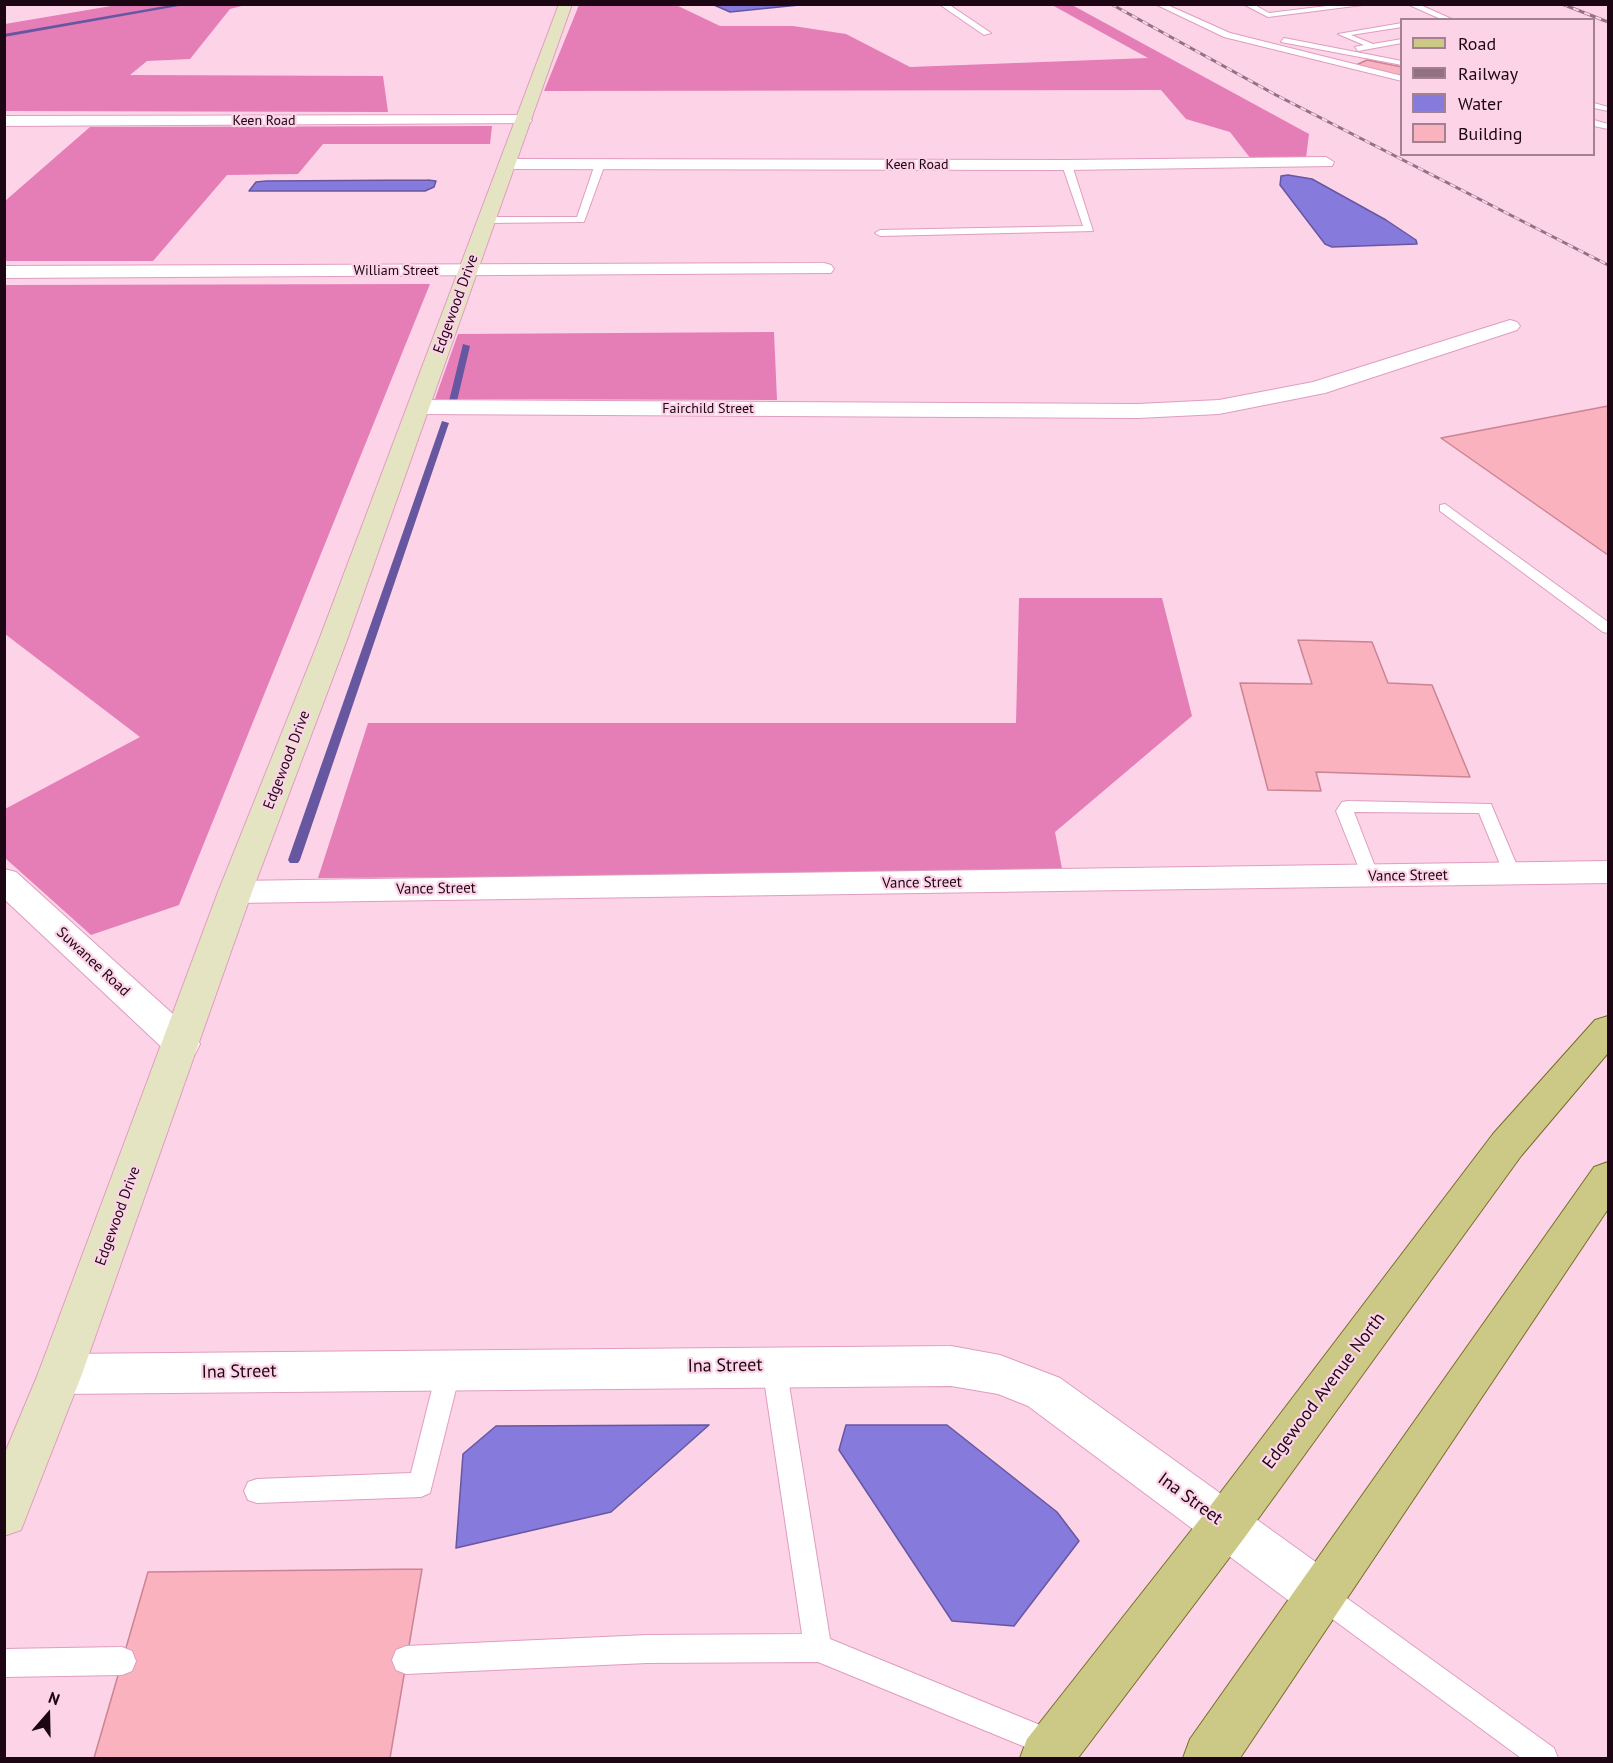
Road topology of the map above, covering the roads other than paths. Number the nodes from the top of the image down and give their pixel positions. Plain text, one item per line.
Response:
1 (566, 4) edge
2 (942, 4) edge
3 (1158, 4) edge
4 (1246, 4) edge
5 (1367, 4) edge
6 (1410, 4) edge
7 (1446, 18) edge
8 (1191, 19) junction
9 (1400, 25) edge
10 (987, 33) dead end
11 (1400, 40) edge
12 (1372, 46) junction
13 (1344, 51) junction
14 (1400, 63) edge
15 (1400, 79) edge
16 (4, 120) edge
17 (524, 120) junction
18 (1326, 162) dead end
19 (508, 164) junction
20 (600, 164) junction
21 (1066, 165) junction
22 (487, 220) junction
23 (880, 233) dead end
24 (824, 268) dead end
25 (468, 271) junction
26 (4, 272) edge
27 (1510, 326) dead end
28 (419, 407) junction
29 (1444, 508) dead end
30 (1608, 628) edge
31 (1608, 872) edge
32 (1512, 875) junction
33 (1370, 877) junction
34 (4, 880) edge
35 (235, 892) junction
36 (1608, 1029) edge
37 (182, 1044) junction
38 (1608, 1178) edge
39 (774, 1366) junction
40 (449, 1369) junction
41 (60, 1374) junction
42 (257, 1491) dead end
43 (4, 1514) edge
44 (1225, 1525) junction
45 (1321, 1595) junction
46 (818, 1648) junction
47 (406, 1660) dead end
48 (122, 1661) dead end
49 (4, 1663) edge
50 (1051, 1752) edge
51 (1209, 1758) edge
52 (1544, 1758) edge

1 - 17 street, Edgewood Drive
2 - 10 lane
3 - 8 lane
4 - 5 lane
6 - 7 lane
8 - 13 lane
8 - 15 lane
9 - 12 lane
11 - 12 lane
12 - 13 lane
13 - 14 lane
16 - 17 street, Keen Road
17 - 19 street, Edgewood Drive
18 - 21 street, Keen Road
19 - 20 street, Keen Road
19 - 22 street, Edgewood Drive
20 - 21 street, Keen Road
20 - 22 lane
21 - 23 lane
22 - 25 street, Edgewood Drive
24 - 25 street, William Street
25 - 26 street, William Street
25 - 28 street, Edgewood Drive
27 - 28 street, Fairchild Street
28 - 35 street, Edgewood Drive
29 - 30 lane
31 - 32 street, Vance Street
32 - 33 street, Vance Street
32 - 33 lane
33 - 35 street, Vance Street
34 - 37 street, Suwanee Road
35 - 37 street, Edgewood Drive
36 - 44 main road, Edgewood Avenue North
37 - 41 street, Edgewood Drive
38 - 45 main road
39 - 40 street, Ina Street
39 - 44 street, Ina Street
39 - 46 lane
40 - 41 street, Ina Street
40 - 42 lane
41 - 43 street, Edgewood Drive
44 - 45 street, Ina Street
44 - 50 main road, Edgewood Avenue North
45 - 51 main road
45 - 52 lane
46 - 47 lane
46 - 50 lane
48 - 49 lane

